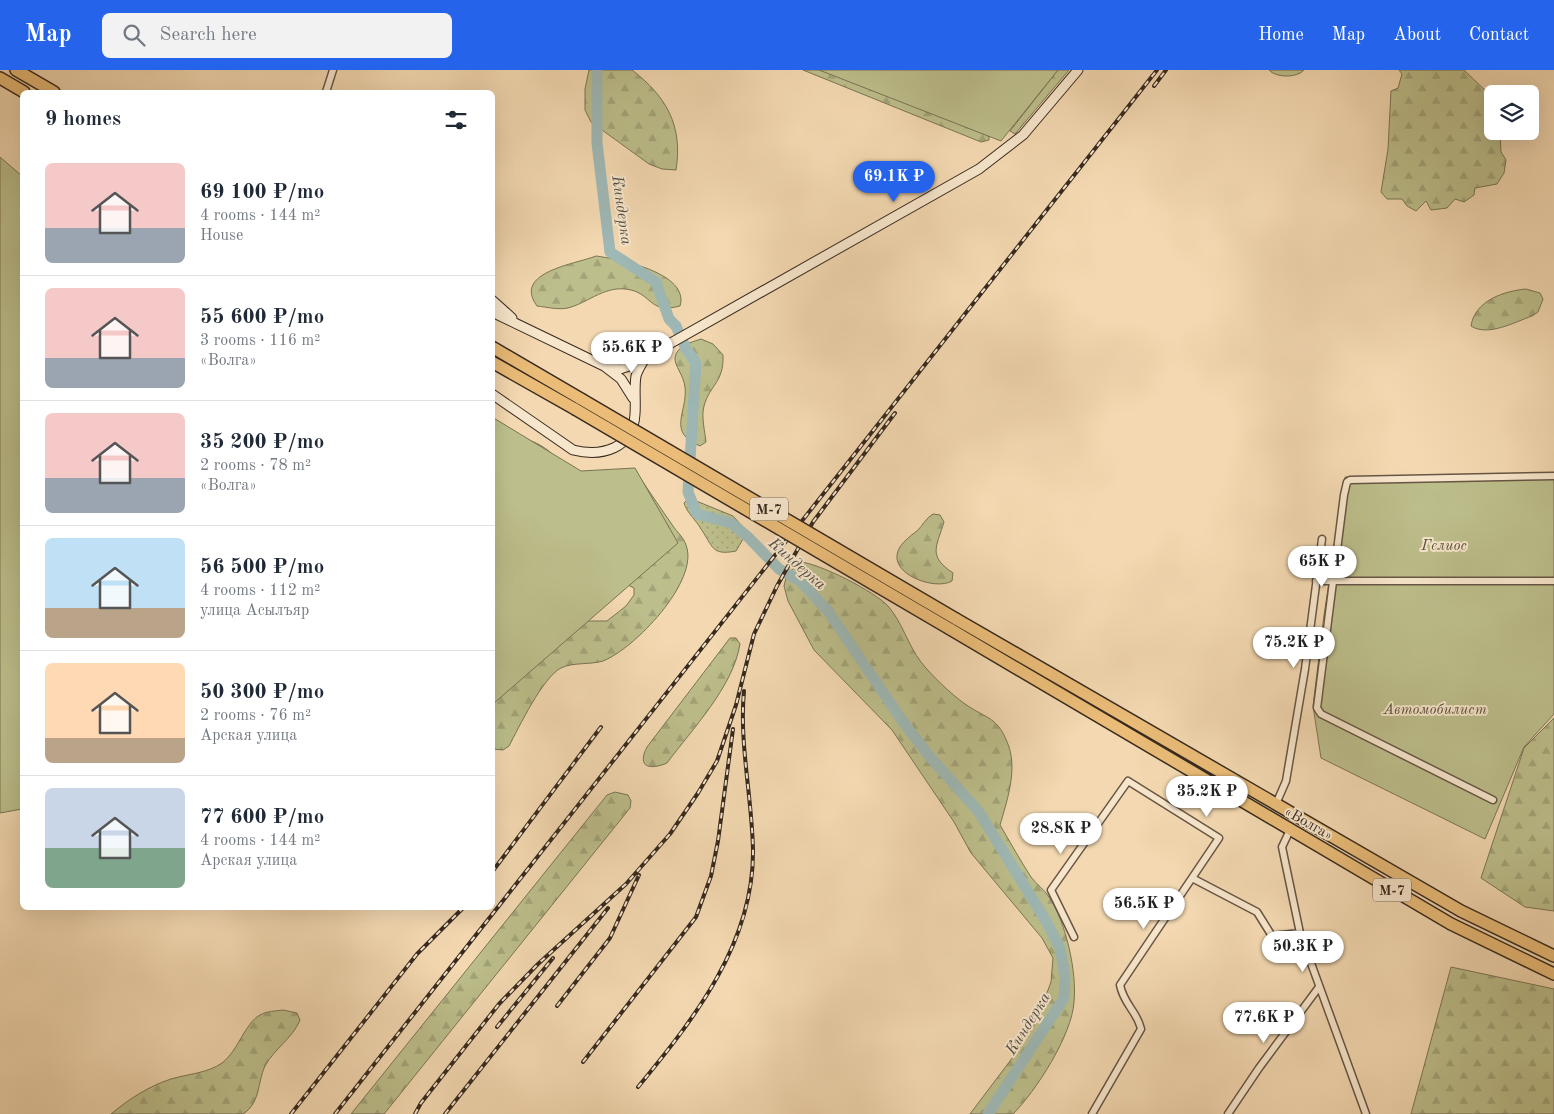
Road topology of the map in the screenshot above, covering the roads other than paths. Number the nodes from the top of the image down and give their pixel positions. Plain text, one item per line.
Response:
1 (16, 70) edge
2 (333, 70) edge
3 (1078, 70) edge
4 (0, 78) edge
5 (21, 90) edge
6 (51, 90) edge
7 (327, 90) edge
8 (495, 303) edge
9 (495, 313) edge
10 (518, 323) junction
11 (495, 349) edge
12 (645, 358) junction
13 (495, 363) edge
14 (604, 366) junction
15 (495, 396) edge
16 (635, 403) junction
17 (578, 404) junction
18 (1554, 476) edge
19 (1322, 539) dead end
20 (1316, 581) junction
21 (1554, 581) edge
22 (1333, 582) junction
23 (953, 624) junction
24 (1493, 800) dead end
25 (1276, 804) junction
26 (1290, 830) junction
27 (1192, 878) junction
28 (1300, 933) junction
29 (1074, 937) dead end
30 (1554, 956) edge
31 (1554, 974) edge
32 (1319, 987) junction
33 (1092, 1114) edge
34 (1228, 1114) edge
35 (1366, 1114) edge

1 - 6 highway
2 - 7 street
3 - 12 street
4 - 5 highway
8 - 10 street
9 - 10 street
10 - 14 street
11 - 17 highway, М-7
12 - 14 street
12 - 16 street
13 - 17 highway, М-7
14 - 16 street
15 - 16 street
17 - 23 highway, М-7, bridge
18 - 22 street
19 - 20 street
20 - 22 street
20 - 25 street
21 - 22 street
22 - 24 street
23 - 25 highway, «Волга» / М-7
23 - 26 highway, «Волга» / М-7
25 - 30 highway, «Волга» / М-7
26 - 28 street
26 - 31 highway, «Волга» / М-7
27 - 28 street
27 - 29 street
27 - 33 street
28 - 32 street
32 - 34 street
32 - 35 street

